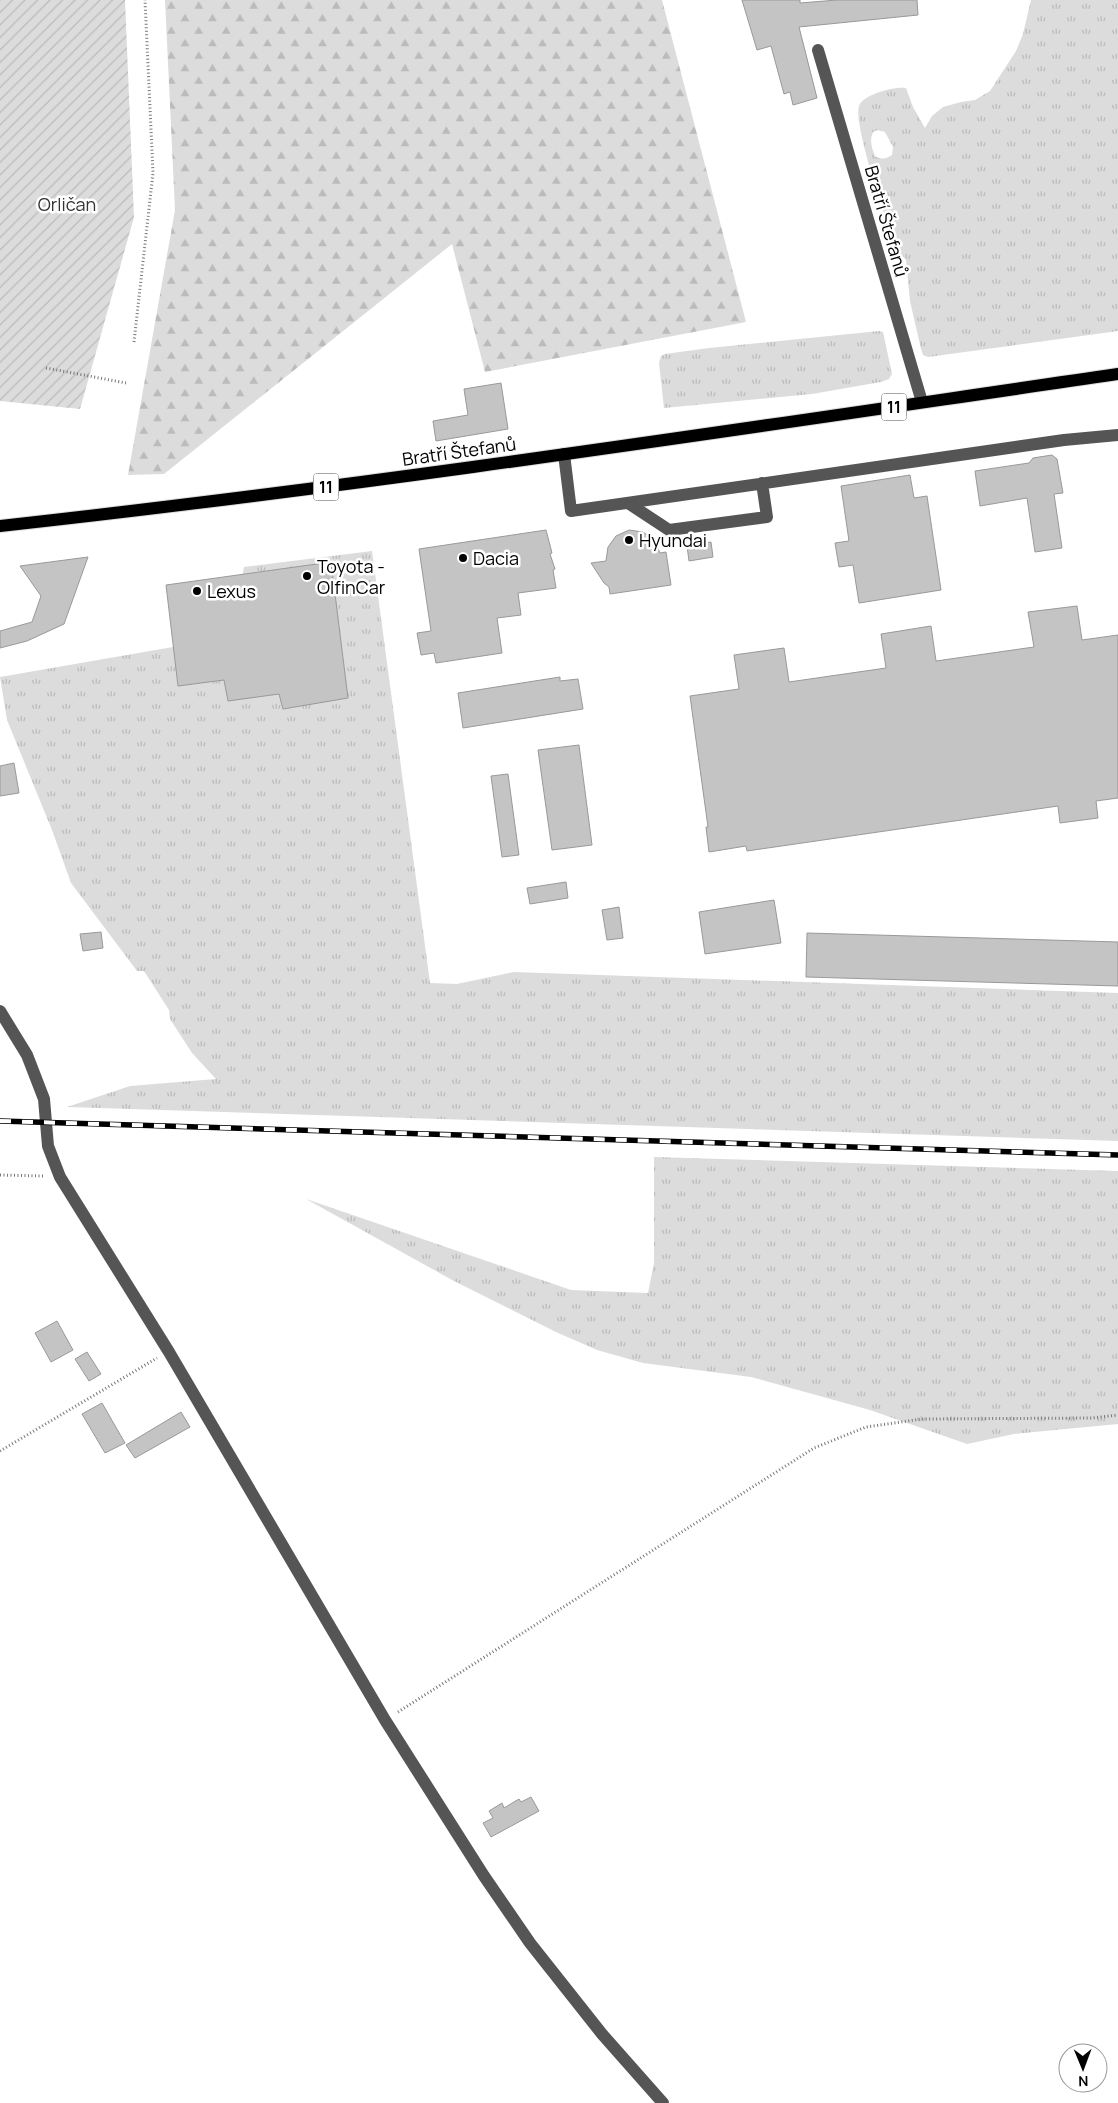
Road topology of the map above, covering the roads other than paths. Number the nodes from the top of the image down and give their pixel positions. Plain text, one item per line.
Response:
1 (818, 50) dead end
2 (1118, 374) edge
3 (922, 402) junction
4 (1118, 435) edge
5 (564, 454) junction
6 (762, 483) junction
7 (628, 503) junction
8 (0, 526) edge
9 (0, 1011) edge
10 (663, 2103) edge

1 - 3 street, Bratří Štefanů
2 - 3 main road, Bratří Štefanů / 11
3 - 5 main road, Bratří Štefanů / 11
4 - 6 street
5 - 7 street
5 - 8 main road, Bratří Štefanů / 11
6 - 7 street
6 - 7 street
9 - 10 street

